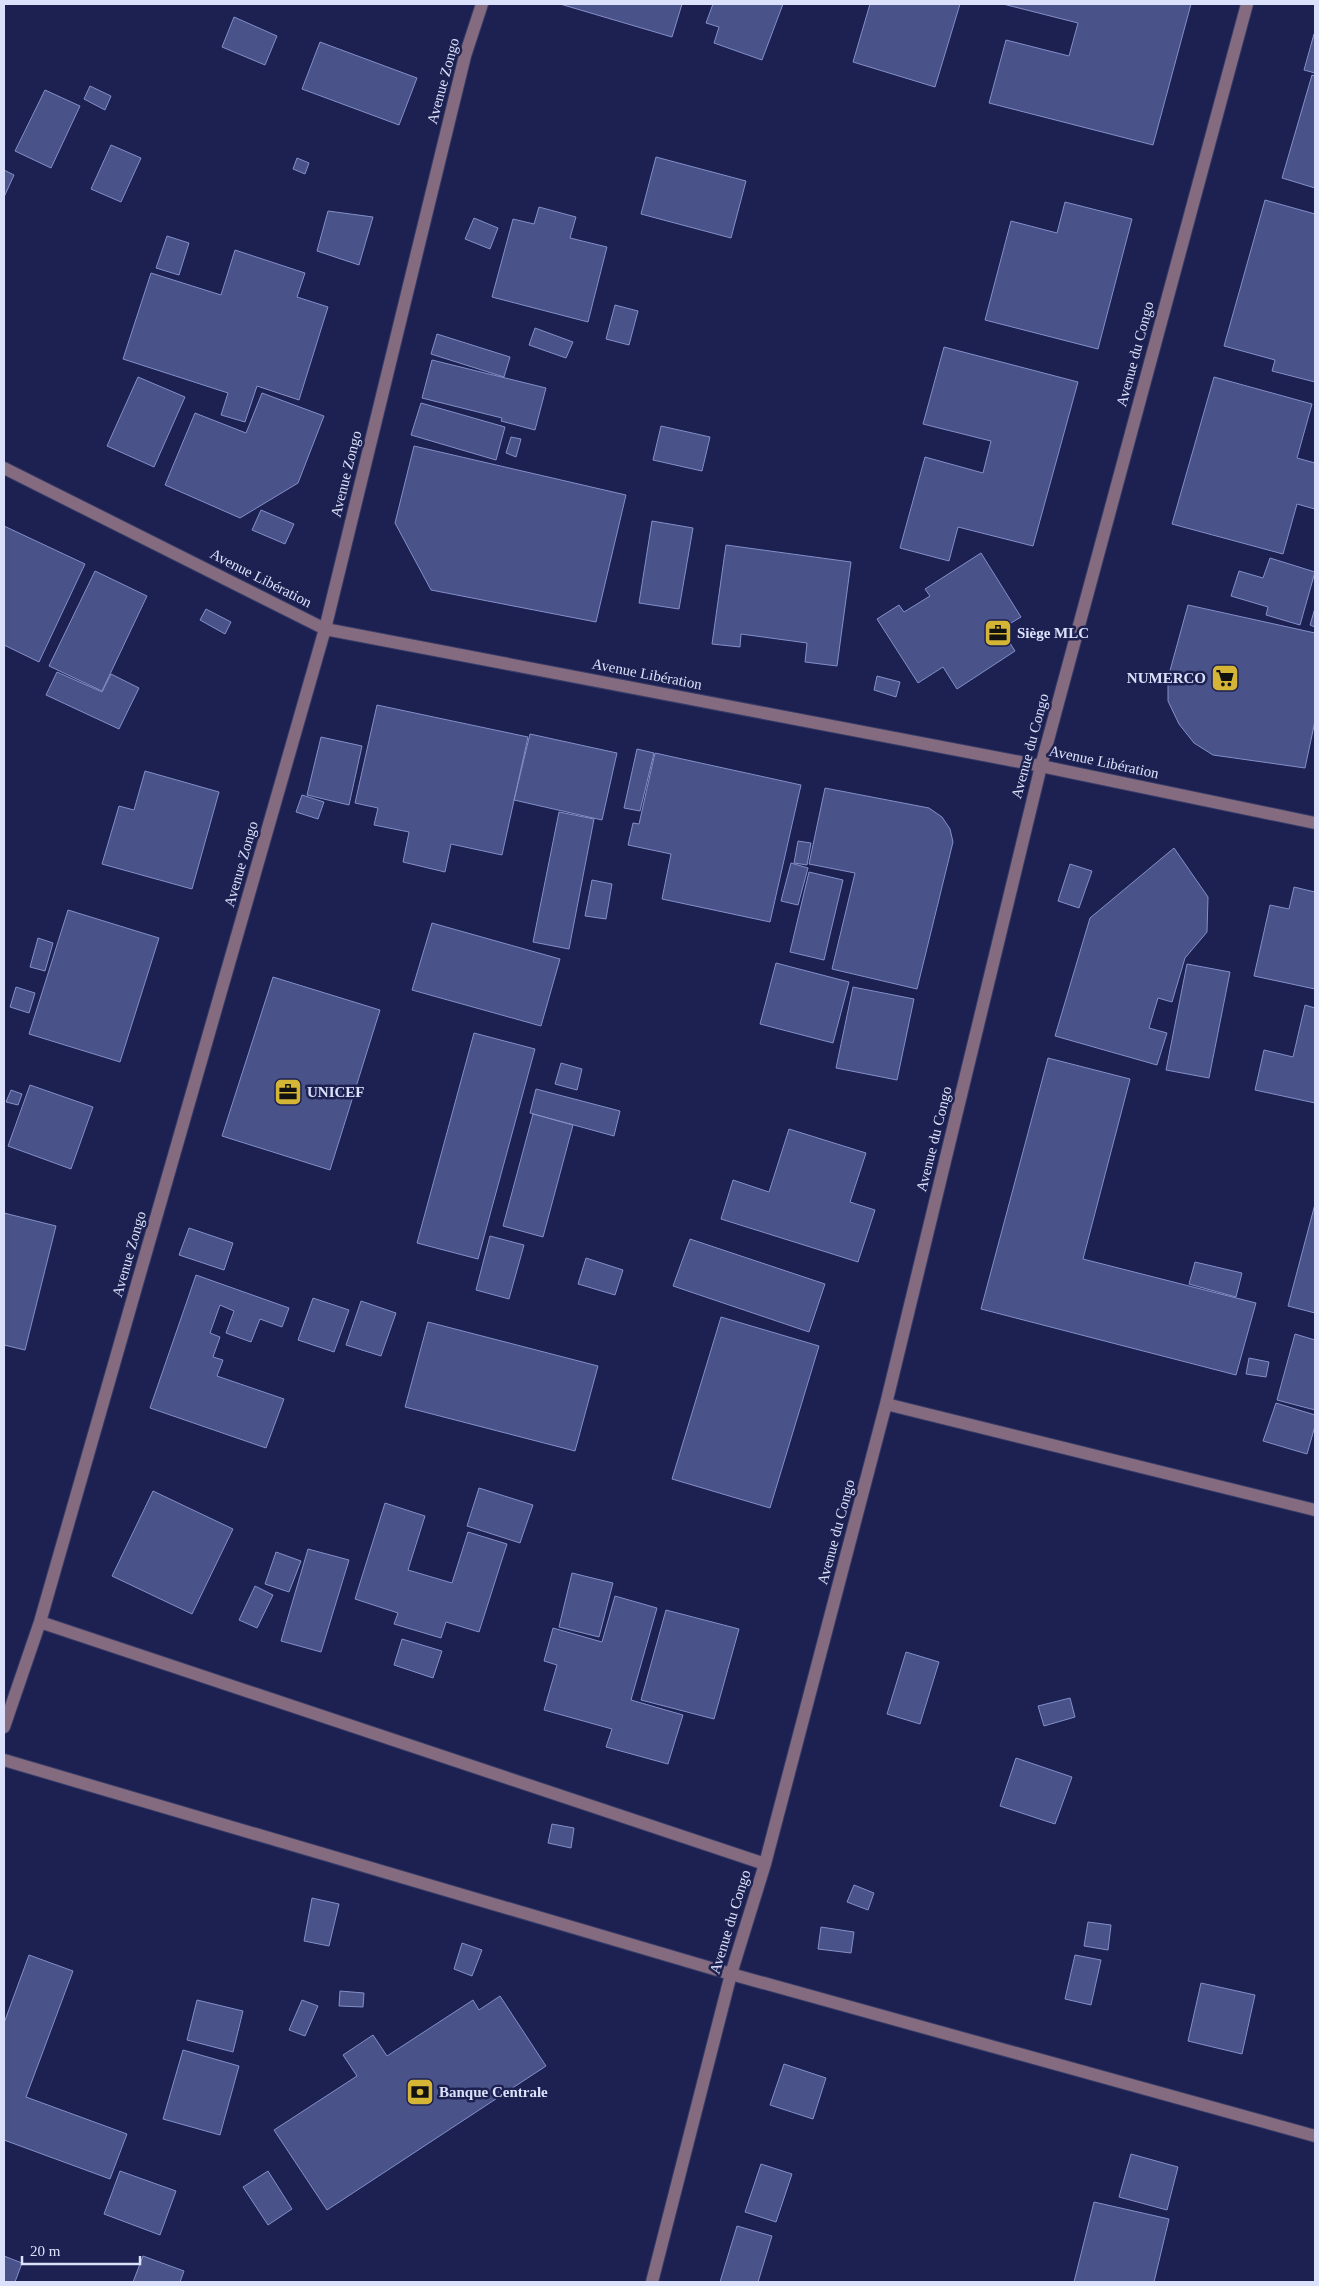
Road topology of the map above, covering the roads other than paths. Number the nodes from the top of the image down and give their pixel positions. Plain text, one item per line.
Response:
1 (482, 4) edge
2 (1247, 4) edge
3 (4, 468) edge
4 (325, 629) junction
5 (1041, 766) junction
6 (1315, 823) edge
7 (886, 1404) junction
8 (1315, 1510) edge
9 (40, 1622) junction
10 (4, 1727) edge
11 (4, 1760) edge
12 (765, 1864) junction
13 (731, 1974) junction
14 (1315, 2136) edge
15 (652, 2282) edge

1 - 4 street, Avenue Zongo
2 - 5 street, Avenue du Congo
3 - 4 street, Avenue Libération
4 - 5 street, Avenue Libération
4 - 9 street, Avenue Zongo
5 - 6 street, Avenue Libération
5 - 7 street, Avenue du Congo
7 - 8 street
7 - 12 street, Avenue du Congo
9 - 10 street, Avenue Zongo
9 - 12 street
11 - 13 street
12 - 13 street, Avenue du Congo
13 - 14 street
13 - 15 street, Avenue du Congo

